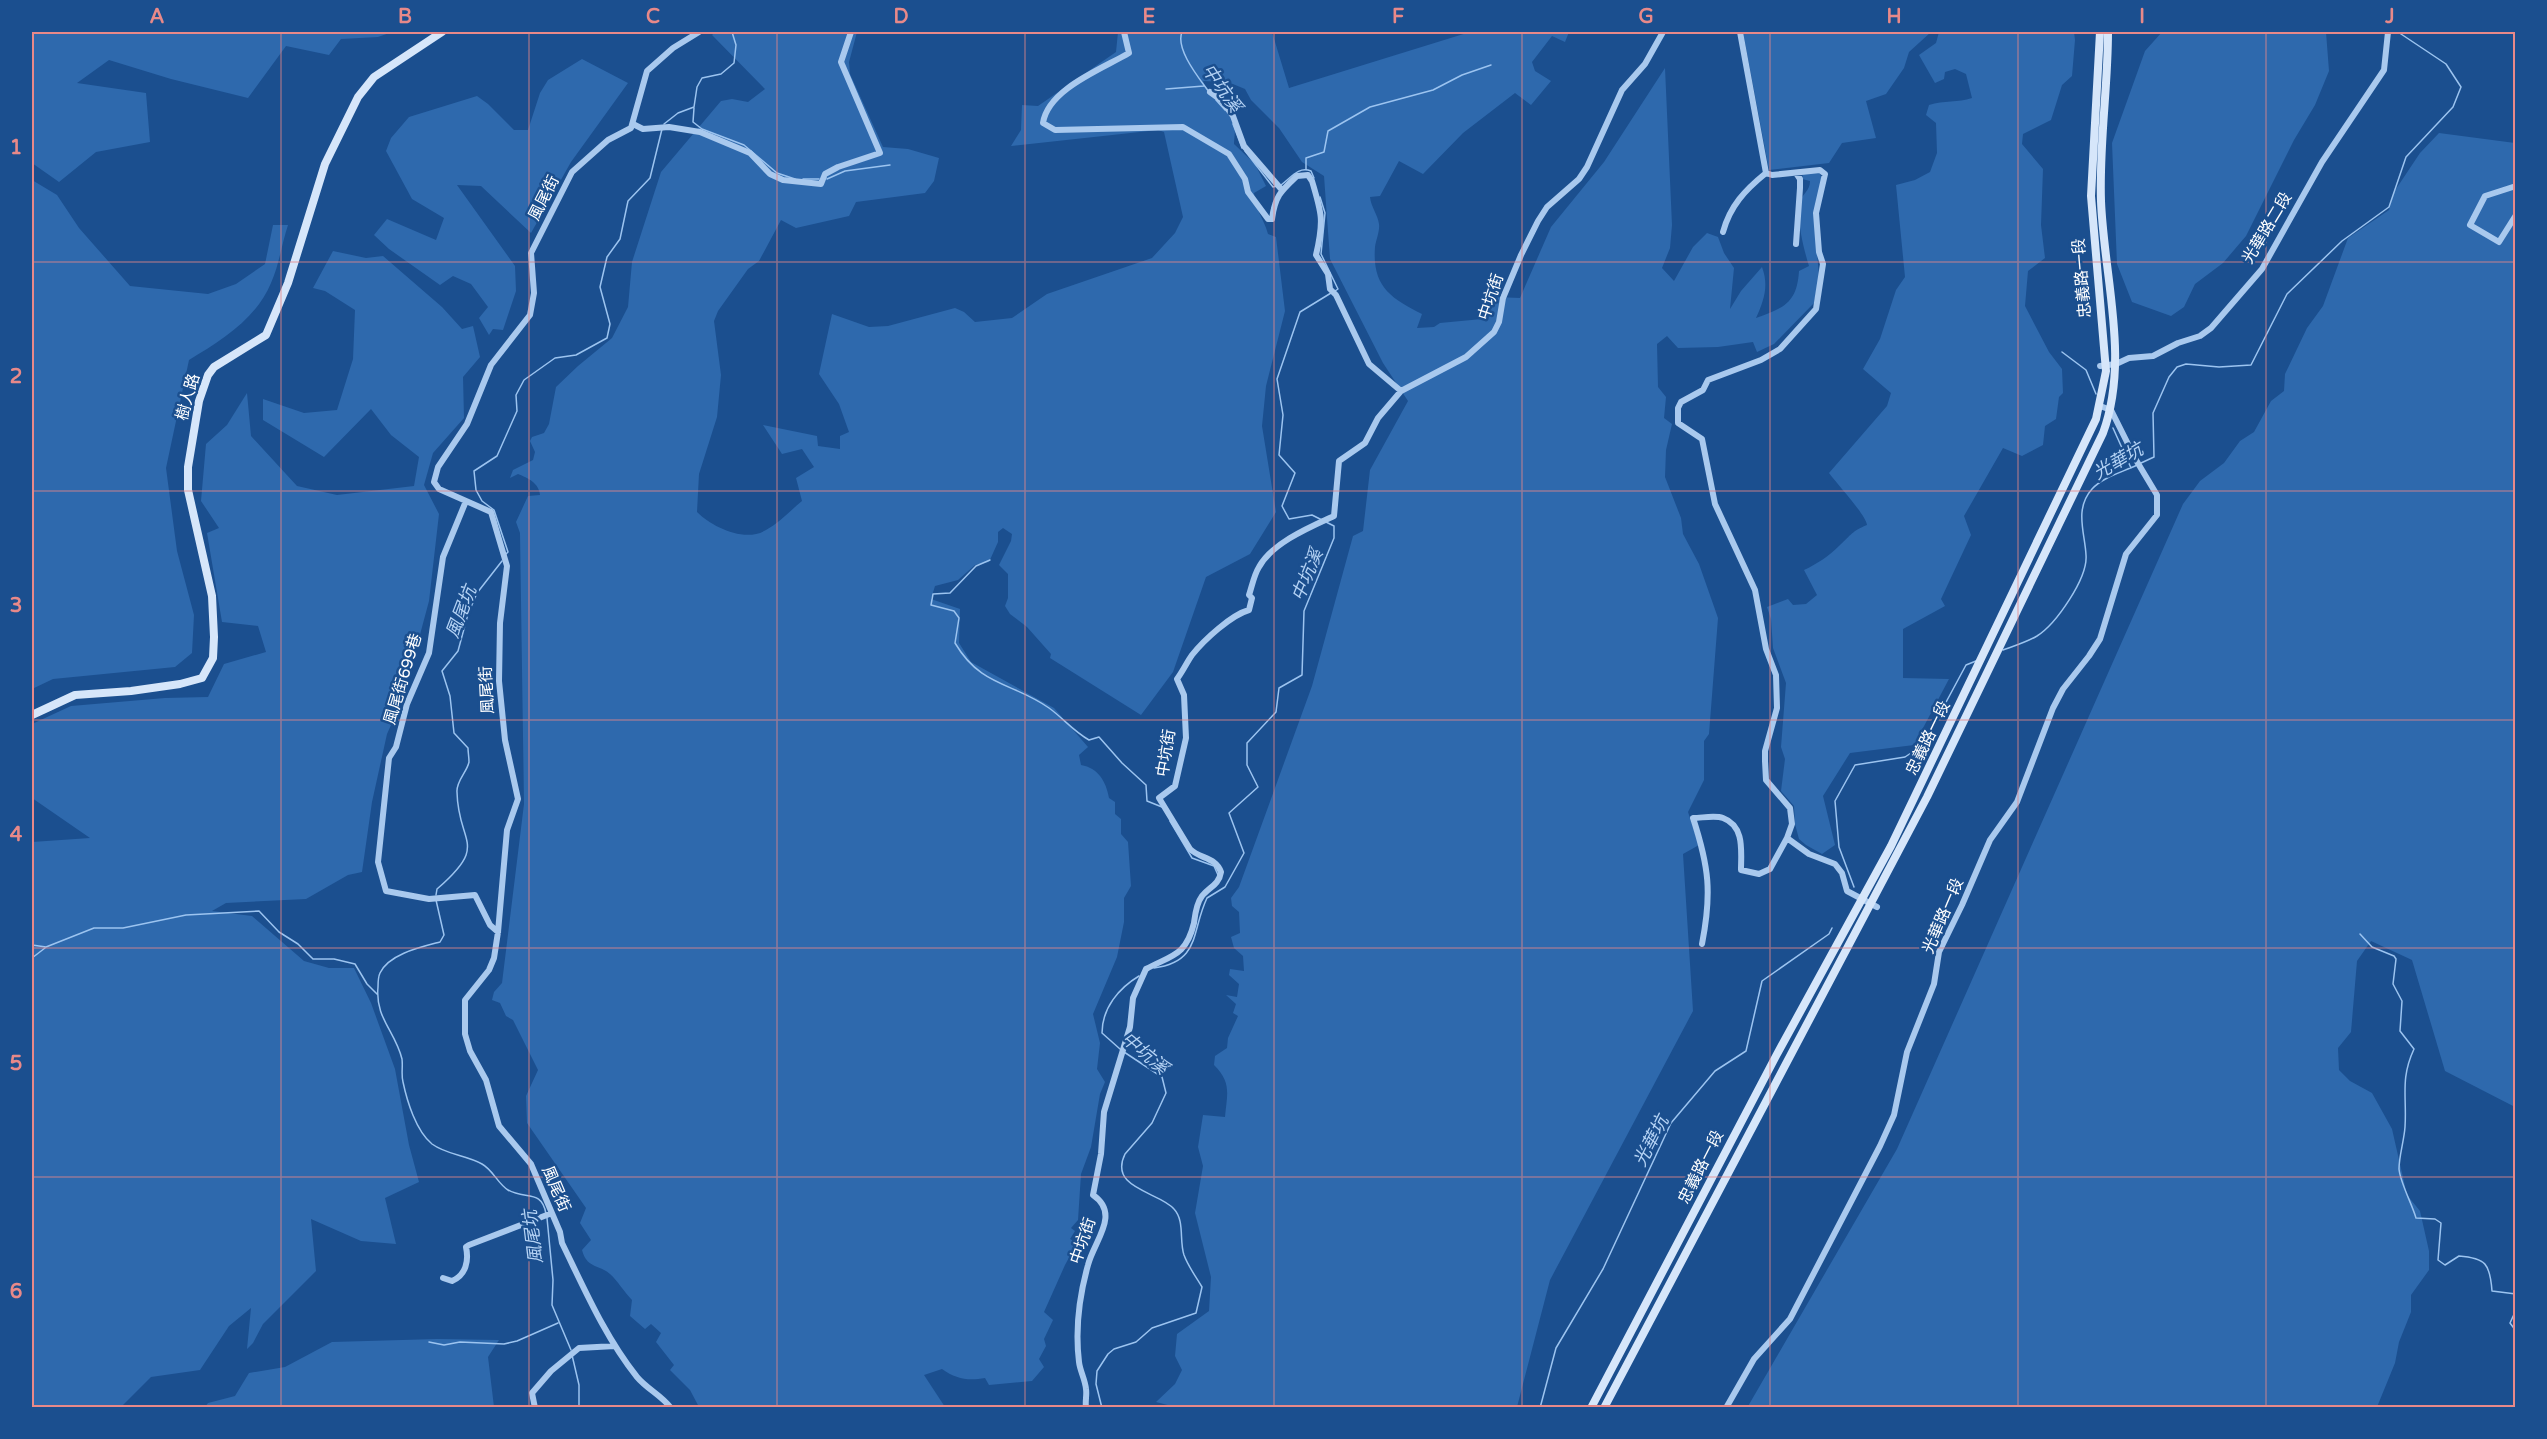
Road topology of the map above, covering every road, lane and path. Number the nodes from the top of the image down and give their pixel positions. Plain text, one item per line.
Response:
1 (442, 32) edge
2 (699, 32) edge
3 (851, 32) edge
4 (1124, 32) edge
5 (1664, 32) edge
6 (1740, 32) edge
7 (2100, 32) edge
8 (2108, 32) edge
9 (2388, 32) edge
10 (1210, 92) dead end
11 (633, 124) junction
12 (2090, 143) junction
13 (2104, 143) junction
14 (1766, 173) junction
15 (1796, 173) junction
16 (1280, 186) junction
17 (2516, 186) edge
18 (2516, 215) edge
19 (1723, 232) dead end
20 (1796, 244) dead end
21 (2116, 364) junction
22 (2103, 365) junction
23 (1401, 391) junction
24 (2100, 406) junction
25 (2111, 410) junction
26 (466, 501) junction
27 (1965, 688) junction
28 (1980, 696) junction
29 (32, 715) edge
30 (1787, 838) junction
31 (1861, 899) junction
32 (1874, 906) junction
33 (498, 932) junction
34 (1702, 944) dead end
35 (1775, 1055) junction
36 (1789, 1063) junction
37 (548, 1215) junction
38 (1684, 1226) junction
39 (1698, 1233) junction
40 (442, 1278) dead end
41 (615, 1346) junction
42 (535, 1407) edge
43 (671, 1407) edge
44 (1086, 1407) edge
45 (1591, 1407) edge
46 (1604, 1407) edge
47 (1726, 1407) edge

1 - 29 main road, 樹人路
2 - 11 street
3 - 11 street
4 - 16 street
5 - 23 street, 中坑街
6 - 14 street
7 - 12 main road, 忠義路一段
8 - 13 main road, 忠義路一段
9 - 21 street, 光華路二段
10 - 16 street
11 - 26 street, 風尾街
12 - 13 main road
12 - 22 main road, 忠義路一段
13 - 21 main road, 忠義路一段
14 - 15 street
14 - 19 street
15 - 20 street
15 - 30 street
16 - 23 street
17 - 18 street
21 - 22 street, 光華路二段
21 - 25 main road, 忠義路一段
22 - 24 main road, 忠義路一段
23 - 44 street, 中坑街
24 - 25 street
24 - 27 main road, 忠義路一段
25 - 28 main road, 忠義路一段
25 - 47 street, 光華路一段
26 - 33 street, 風尾街
26 - 33 street, 風尾街699巷
27 - 28 main road
27 - 31 main road, 忠義路一段
28 - 32 main road, 忠義路一段
30 - 31 street
30 - 34 street
31 - 32 street
31 - 35 main road, 忠義路一段
32 - 36 main road, 忠義路一段
33 - 37 street, 風尾街
35 - 36 main road
35 - 38 main road, 忠義路一段
36 - 39 main road, 忠義路一段
37 - 40 street
37 - 41 street, 風尾街
38 - 39 main road
38 - 45 main road, 忠義路一段
39 - 46 main road, 忠義路一段
41 - 42 street
41 - 43 street, 風尾街

